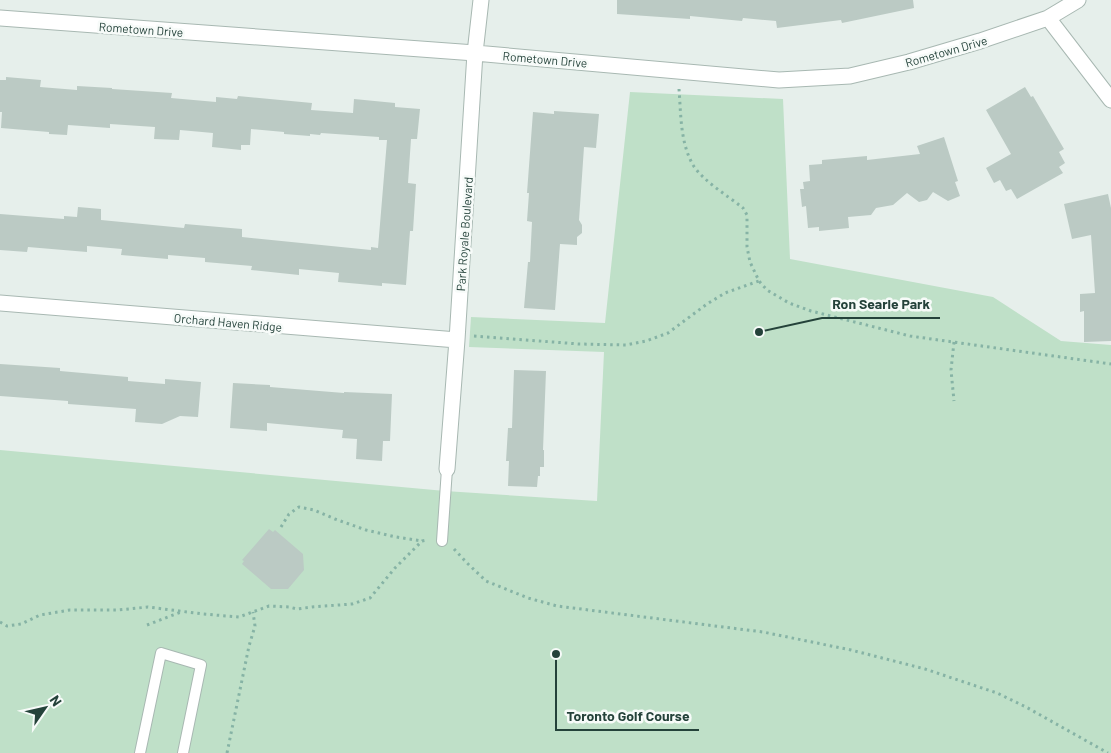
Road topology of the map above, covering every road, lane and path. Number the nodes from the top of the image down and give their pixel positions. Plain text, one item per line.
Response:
1 (481, 0) edge
2 (1078, 0) edge
3 (0, 18) edge
4 (1048, 18) junction
5 (475, 53) junction
6 (678, 71) junction
7 (1111, 100) edge
8 (759, 281) junction
9 (0, 303) edge
10 (457, 340) junction
11 (954, 342) junction
12 (1111, 364) edge
13 (954, 401) dead end
14 (447, 469) joint
15 (281, 527) dead end
16 (442, 540) junction
17 (422, 541) junction
18 (184, 611) junction
19 (254, 612) junction
20 (0, 622) edge
21 (147, 625) dead end
22 (140, 753) edge
23 (183, 753) edge
24 (227, 753) edge
25 (1108, 753) edge

1 - 5 street, Park Royale Boulevard
2 - 4 street, Rometown Drive
3 - 5 street, Rometown Drive
4 - 6 street, Rometown Drive
4 - 7 street
5 - 6 street, Rometown Drive
5 - 10 street, Park Royale Boulevard
6 - 8 path
8 - 10 path
8 - 11 path
9 - 10 street, Orchard Haven Ridge
10 - 14 street, Park Royale Boulevard
11 - 12 path
11 - 13 path
14 - 16 lane
15 - 17 path
16 - 17 path
16 - 25 path
17 - 19 path
18 - 19 path
18 - 20 path
18 - 21 path
19 - 24 path
22 - 23 lane

